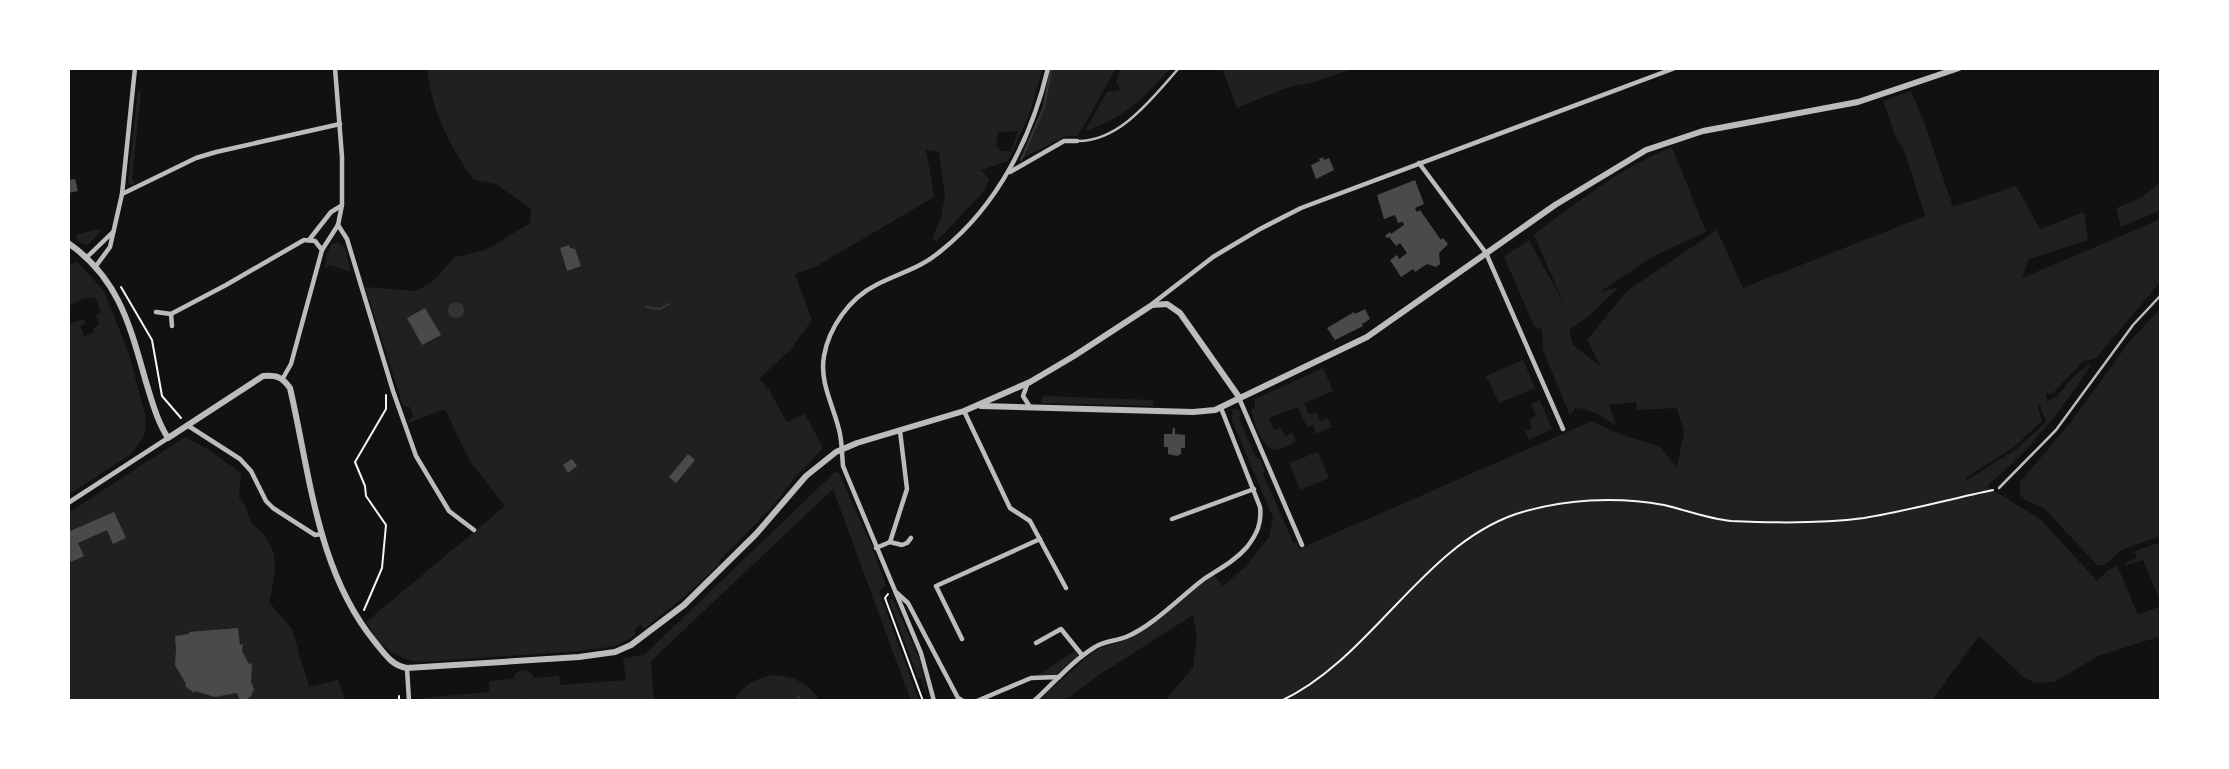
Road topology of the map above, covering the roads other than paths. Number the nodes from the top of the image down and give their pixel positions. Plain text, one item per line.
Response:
1 (135, 68) edge
2 (335, 68) edge
3 (1048, 68) edge
4 (1179, 68) edge
5 (1675, 68) edge
6 (1959, 68) edge
7 (340, 124) junction
8 (1077, 141) joint
9 (1419, 163) junction
10 (1009, 172) junction
11 (122, 194) junction
12 (342, 205) junction
13 (338, 225) junction
14 (114, 231) junction
15 (309, 240) junction
16 (68, 243) edge
17 (322, 250) junction
18 (1486, 253) junction
19 (87, 257) junction
20 (96, 266) junction
21 (2161, 295) edge
22 (1152, 305) junction
23 (156, 312) dead end
24 (171, 314) junction
25 (172, 326) dead end
26 (283, 378) junction
27 (1030, 382) junction
28 (1239, 397) junction
29 (976, 407) junction
30 (1030, 407) junction
31 (1221, 408) junction
32 (964, 411) junction
33 (186, 424) junction
34 (1563, 429) dead end
35 (900, 431) junction
36 (168, 438) junction
37 (842, 449) junction
38 (1998, 488) road end
39 (1254, 489) junction
40 (68, 503) edge
41 (1172, 519) dead end
42 (474, 530) dead end
43 (322, 534) junction
44 (911, 538) dead end
45 (1040, 540) junction
46 (890, 542) junction
47 (1302, 545) dead end
48 (876, 548) junction
49 (1066, 588) dead end
50 (894, 590) junction
51 (962, 639) dead end
52 (1036, 643) dead end
53 (1082, 655) junction
54 (407, 668) junction
55 (1060, 677) junction
56 (409, 701) edge
57 (934, 701) edge
58 (962, 701) edge
59 (977, 701) edge
60 (1034, 701) edge

1 - 11 street
2 - 7 street
3 - 10 street
4 - 8 lane
5 - 9 street
6 - 18 street
7 - 11 street
7 - 12 street
8 - 10 street
9 - 18 street
9 - 22 street
10 - 37 street
11 - 14 street
12 - 13 street
12 - 15 street
13 - 17 street
13 - 42 street
14 - 19 street
14 - 20 street
15 - 17 street
15 - 24 street
16 - 19 street
17 - 26 street
18 - 28 street
18 - 34 street
19 - 20 street
20 - 36 street
21 - 38 lane
22 - 27 street
22 - 28 street
23 - 24 street
24 - 25 street
26 - 33 street
26 - 43 street
27 - 29 street
27 - 30 street
28 - 31 street
28 - 47 street
29 - 30 street
29 - 32 street
30 - 31 street
31 - 39 street
32 - 35 street
32 - 45 street
33 - 36 street
33 - 43 street
35 - 37 street
35 - 46 street
36 - 40 street
37 - 48 street
37 - 54 street
39 - 41 street
39 - 53 street
43 - 54 street
44 - 46 street
45 - 49 street
45 - 51 street
46 - 48 street
48 - 50 street
50 - 57 street
50 - 58 street
52 - 53 street
53 - 55 street
54 - 56 street
55 - 59 street
55 - 60 street

